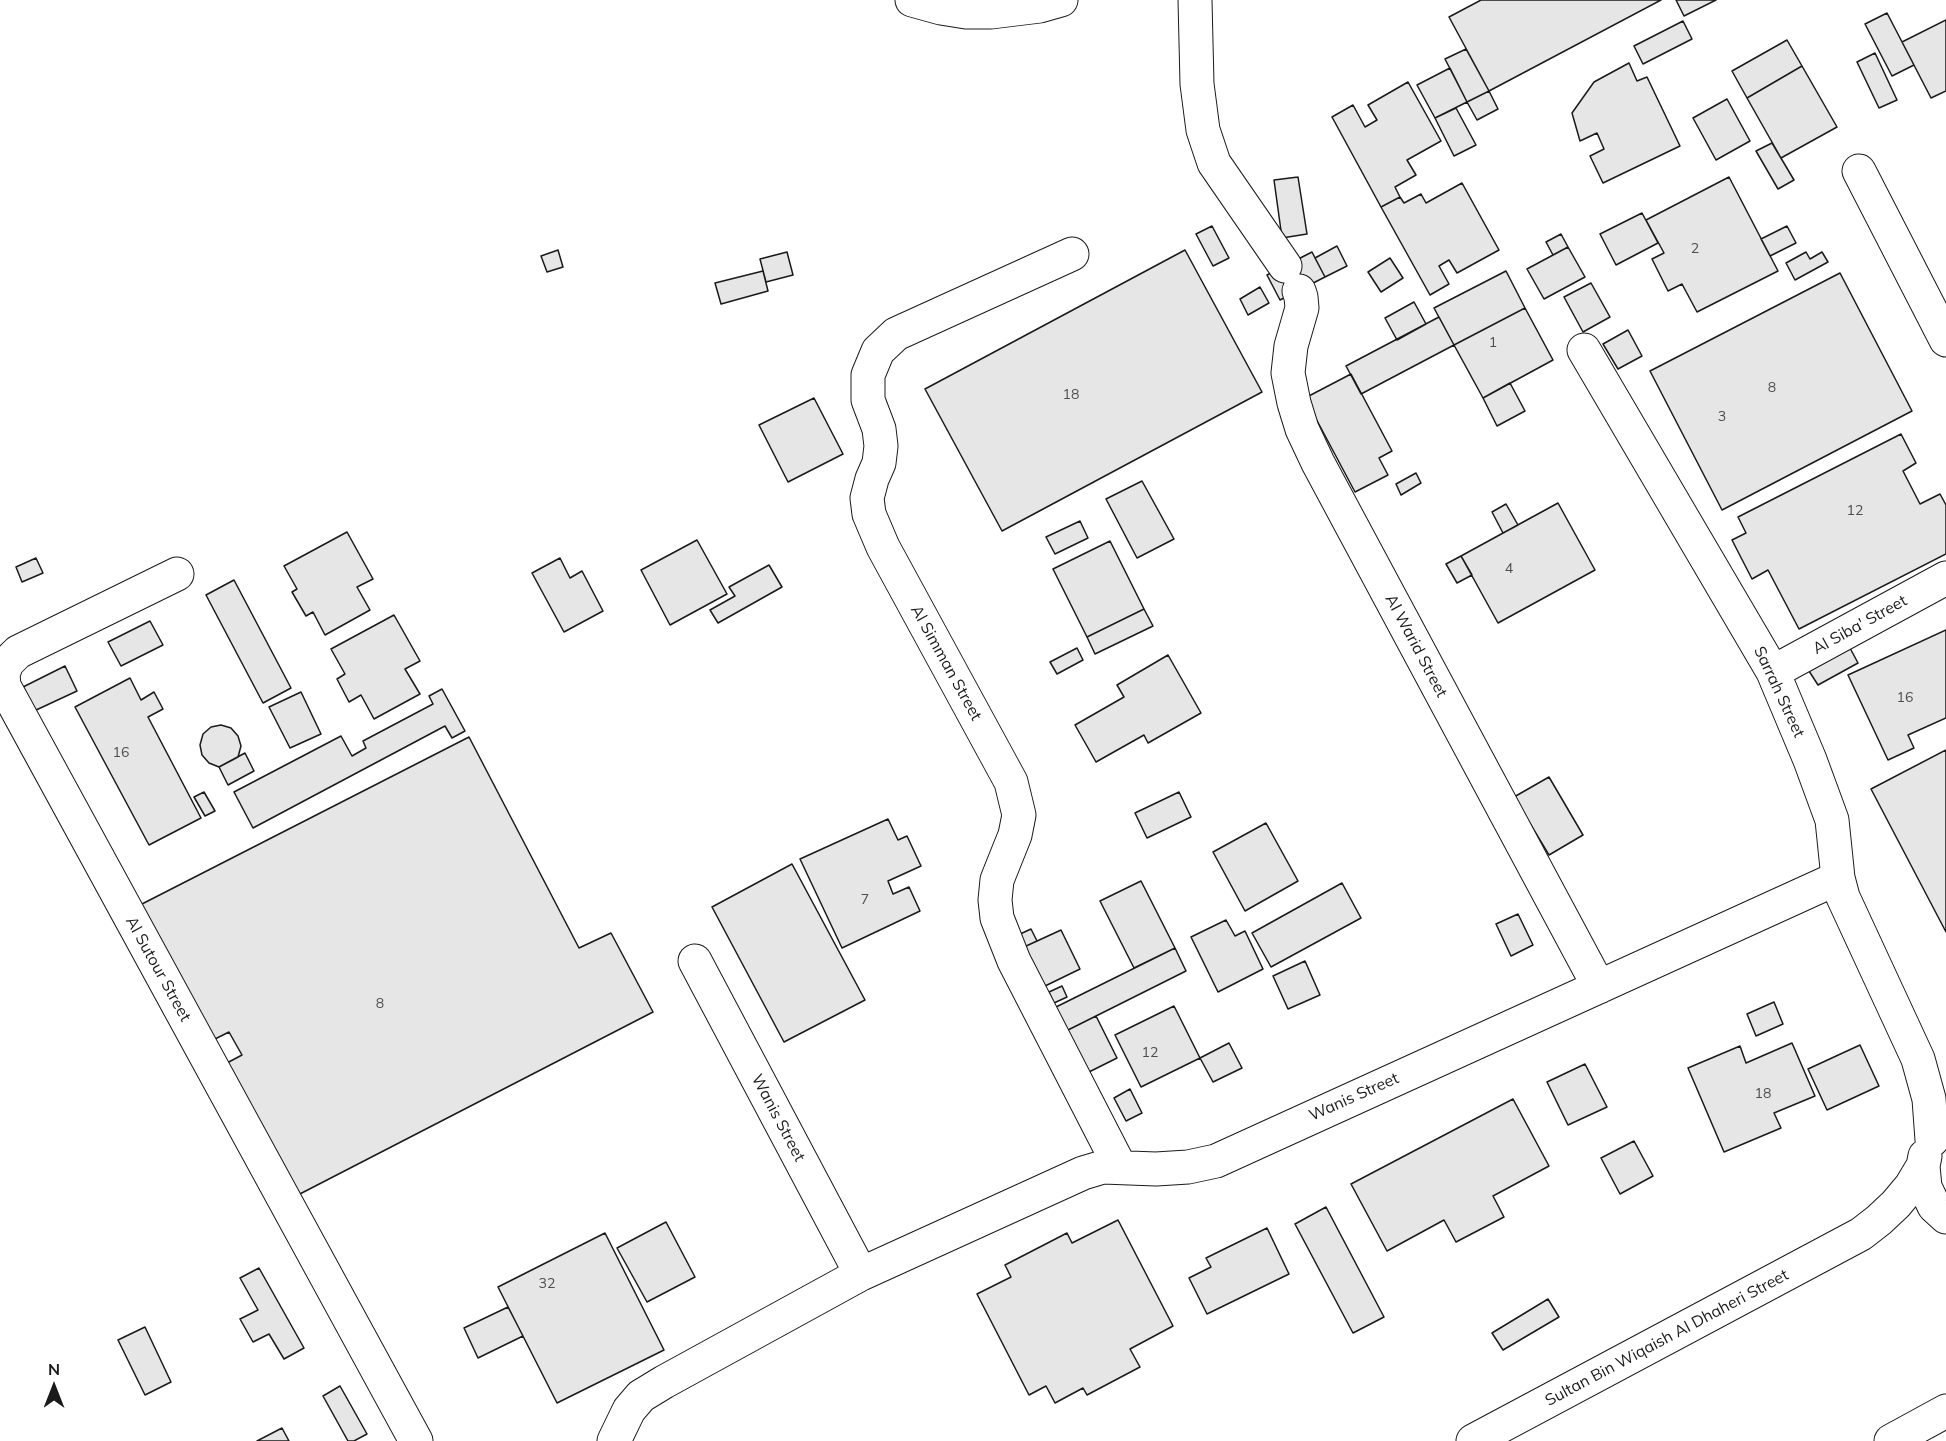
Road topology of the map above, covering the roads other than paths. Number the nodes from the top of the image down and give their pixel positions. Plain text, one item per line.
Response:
1 (912, 0) edge
2 (1061, 0) edge
3 (1195, 0) edge
4 (1859, 171) dead end
5 (1072, 254) dead end
6 (1946, 340) edge
7 (1584, 350) dead end
8 (177, 574) dead end
9 (1946, 578) edge
10 (1773, 672) junction
11 (1838, 878) junction
12 (695, 962) dead end
13 (1599, 987) junction
14 (1918, 1059) junction
15 (1946, 1089) edge
16 (1933, 1144) edge
17 (1120, 1167) junction
18 (1946, 1218) edge
19 (1861, 1234) junction
20 (861, 1274) junction
21 (1946, 1411) edge
22 (416, 1441) edge
23 (614, 1441) edge
24 (1473, 1441) edge
25 (1891, 1441) edge

1 - 2 street
3 - 13 street, Al Warid Street
4 - 6 street
5 - 17 street, Al Simman Street
7 - 10 street, Sarrah Street
8 - 22 street, Al Sutour Street
9 - 10 street, Al Siba' Street
10 - 11 street, Sarrah Street
11 - 13 street, Wanis Street
11 - 14 street, Sarrah Street
12 - 20 street, Wanis Street
13 - 17 street, Wanis Street
14 - 15 street, Sarrah Street
14 - 16 street, Sarrah Street
16 - 18 street, Sarrah Street
16 - 19 street, Sultan Bin Wiqaish Al Dhaheri Street
17 - 20 street, Wanis Street
18 - 19 street, Sultan Bin Wiqaish Al Dhaheri Street
19 - 24 street, Sultan Bin Wiqaish Al Dhaheri Street
20 - 23 street, Wanis Street
21 - 25 street

